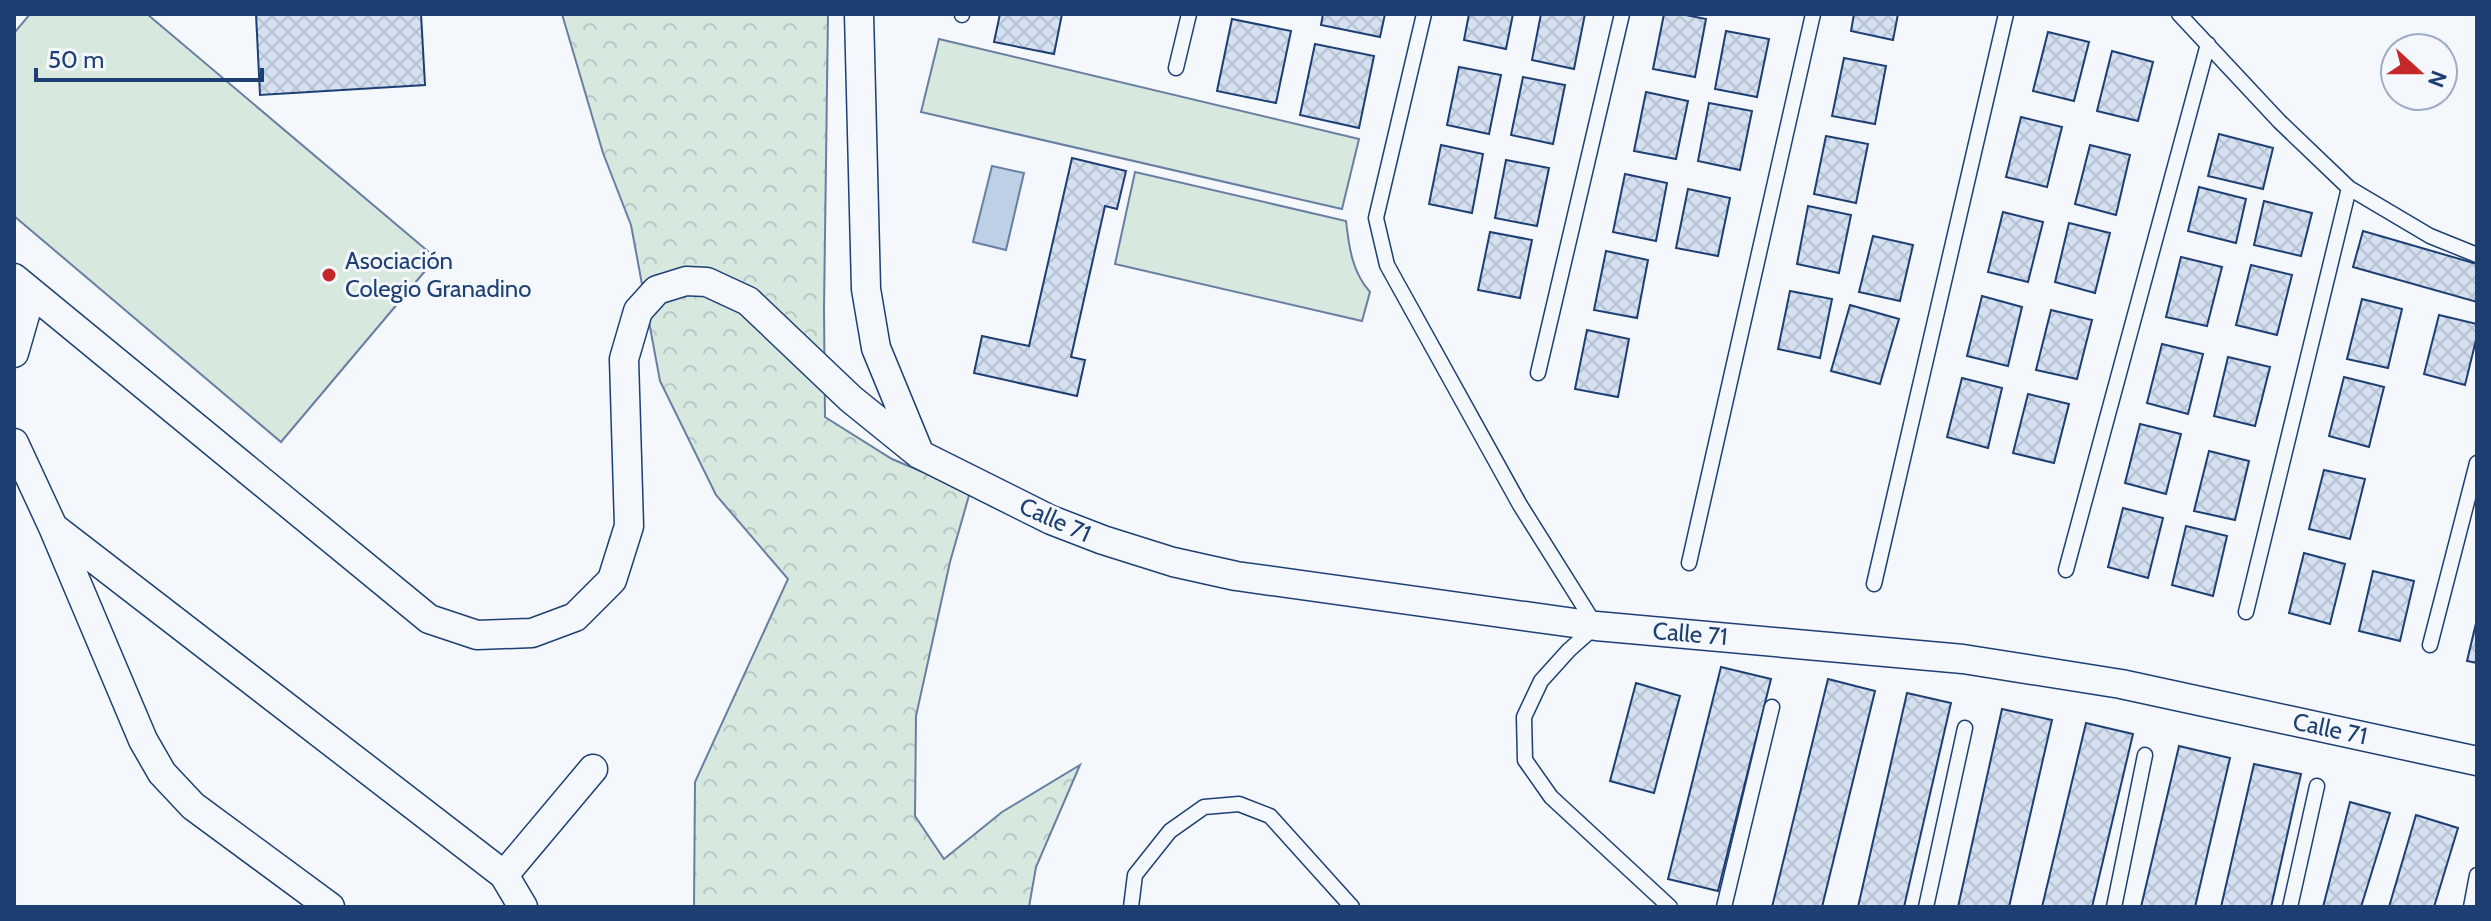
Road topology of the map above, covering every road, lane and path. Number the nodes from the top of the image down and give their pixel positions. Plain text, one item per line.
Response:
1 (859, 14) edge
2 (1189, 14) edge
3 (1424, 14) edge
4 (1622, 14) edge
5 (1813, 14) edge
6 (2006, 14) edge
7 (2179, 14) edge
8 (2208, 44) junction
9 (1176, 68) dead end
10 (2349, 188) junction
11 (2477, 255) edge
12 (22, 286) edge
13 (14, 353) edge
14 (1538, 373) dead end
15 (14, 443) edge
16 (919, 454) junction
17 (2477, 463) edge
18 (53, 527) junction
19 (1689, 563) dead end
20 (2066, 570) dead end
21 (1874, 584) dead end
22 (2246, 612) dead end
23 (1596, 626) junction
24 (2430, 645) dead end
25 (1772, 707) dead end
26 (1965, 728) dead end
27 (2145, 755) dead end
28 (2477, 761) edge
29 (593, 769) dead end
30 (2317, 786) dead end
31 (504, 875) junction
32 (2477, 875) edge
33 (330, 907) edge
34 (523, 907) edge
35 (1131, 907) edge
36 (1352, 907) edge
37 (1670, 907) edge
38 (1724, 907) edge
39 (1926, 907) edge
40 (2114, 907) edge
41 (2290, 907) edge
42 (2471, 907) edge

1 - 16 street
2 - 9 lane
3 - 23 lane
4 - 14 lane
5 - 19 lane
6 - 21 lane
7 - 8 lane
8 - 10 lane
8 - 20 lane
10 - 11 lane
10 - 22 lane
12 - 13 street
12 - 16 street, Calle 71
15 - 18 street
16 - 23 street, Calle 71
17 - 24 lane
18 - 31 street
18 - 33 street
23 - 28 street, Calle 71
23 - 37 lane
25 - 38 lane
26 - 39 lane
27 - 40 lane
29 - 31 street
30 - 41 lane
31 - 34 street
32 - 42 lane
35 - 36 lane

